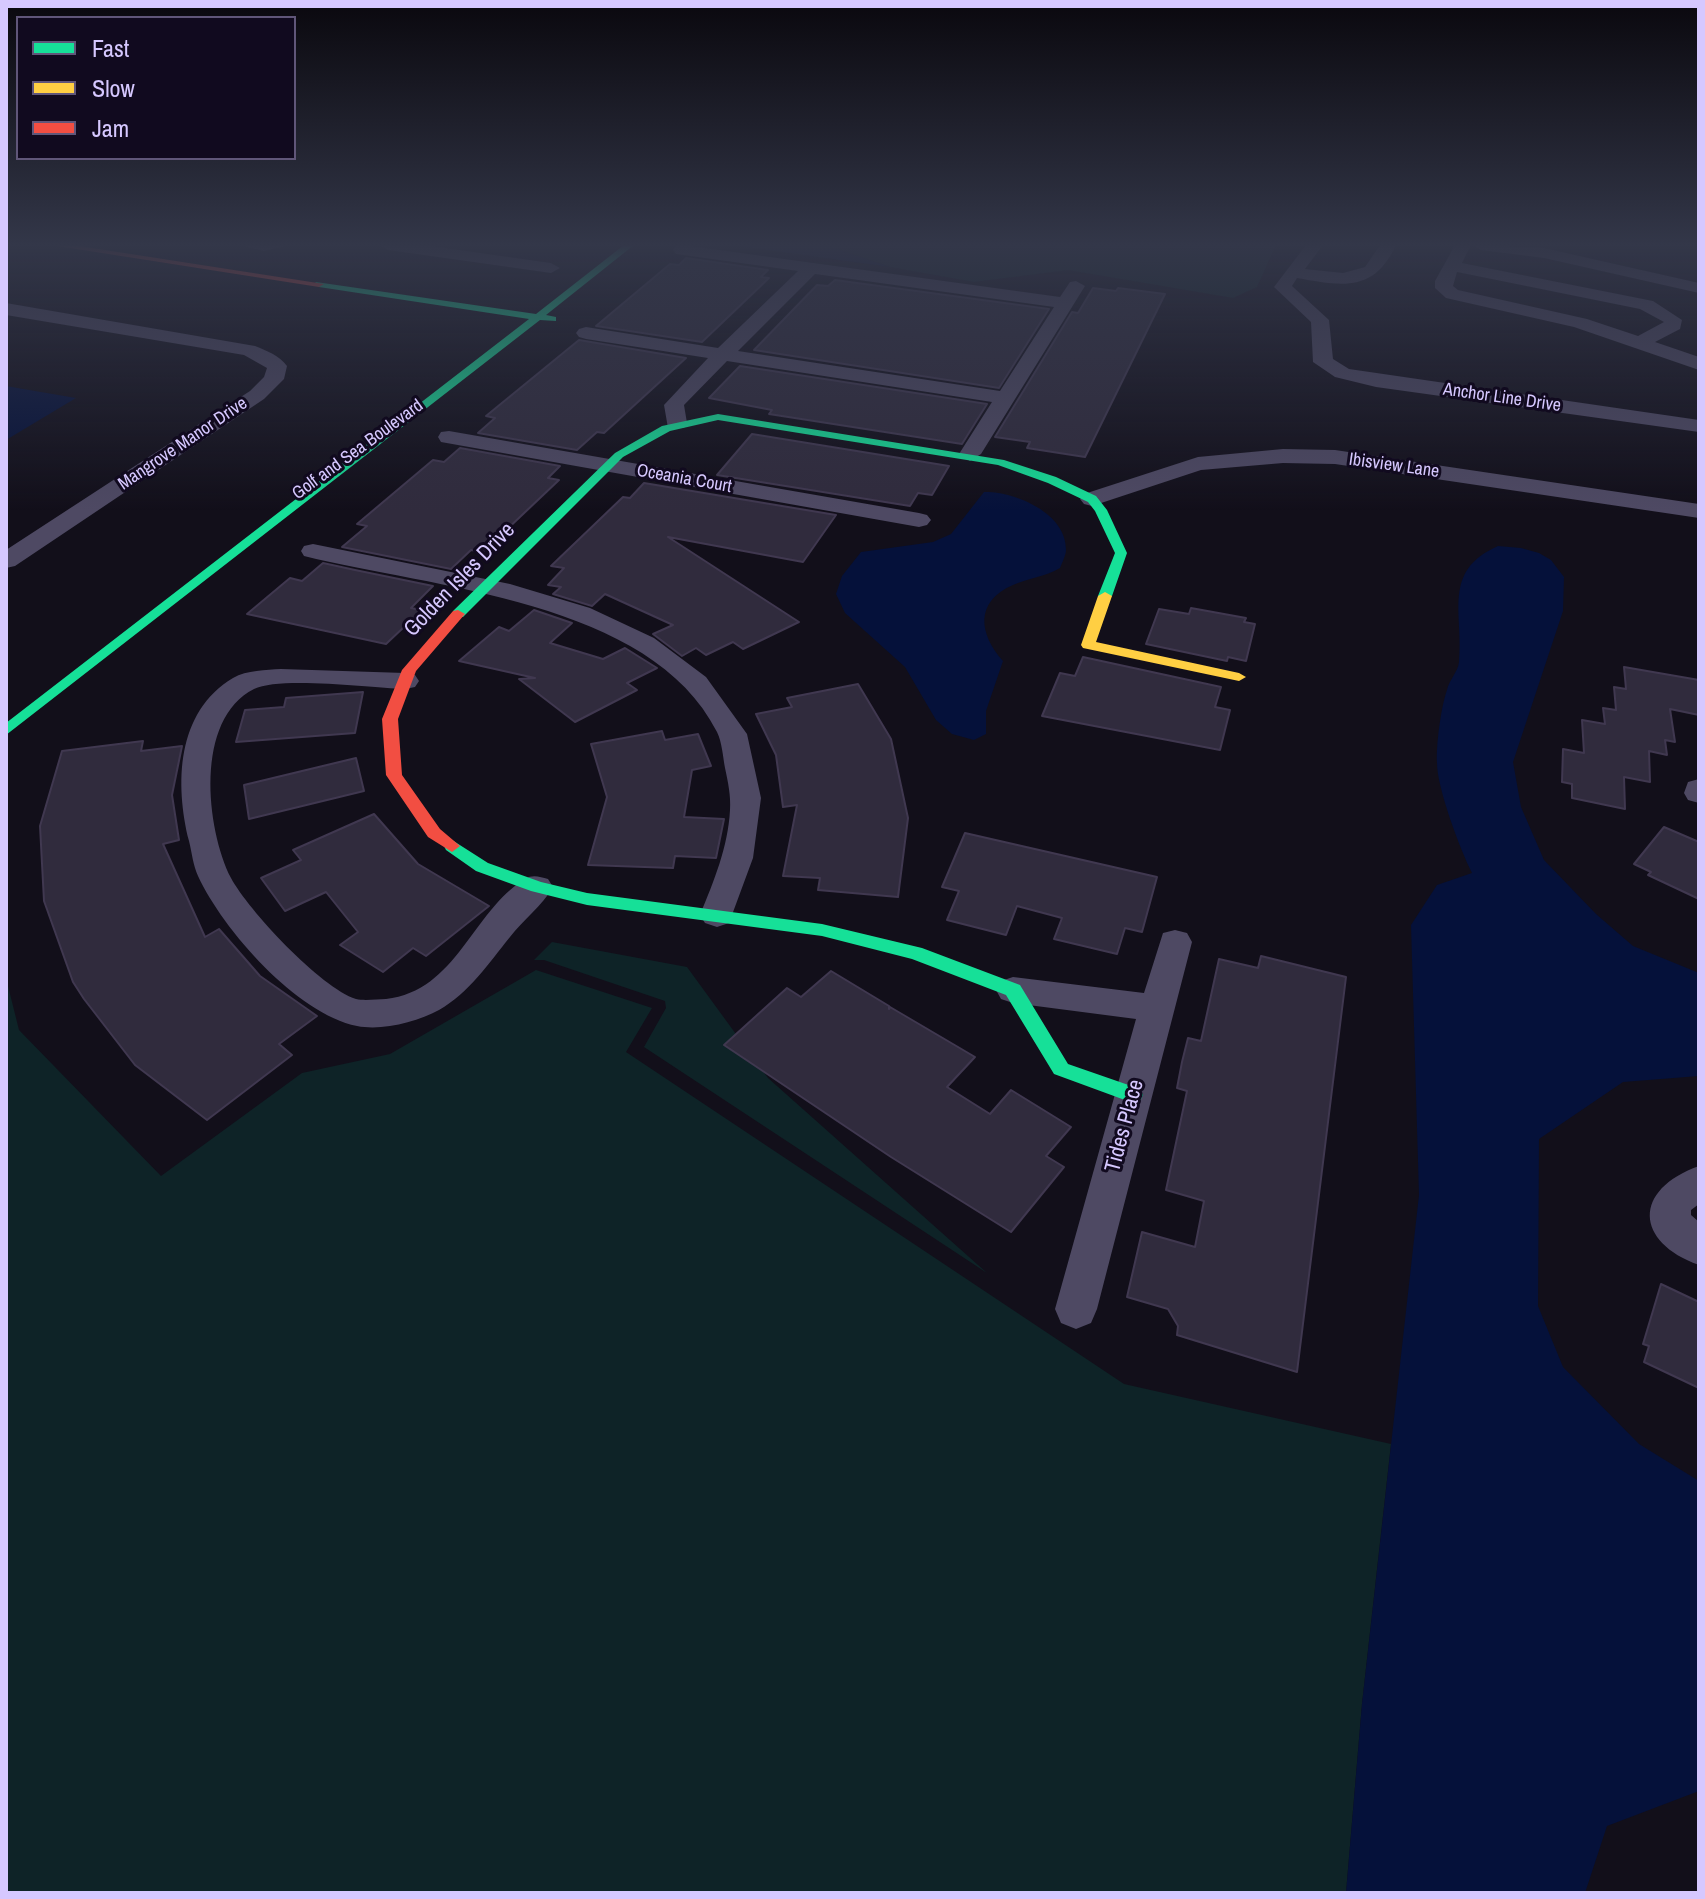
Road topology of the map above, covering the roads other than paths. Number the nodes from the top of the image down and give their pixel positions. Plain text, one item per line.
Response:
1 (151, 334) edge
2 (514, 334) edge
3 (542, 334) edge
4 (590, 334) edge
5 (744, 334) edge
6 (1047, 334) edge
7 (1321, 334) edge
8 (1612, 334) edge
9 (1657, 334) edge
10 (1640, 343) junction
11 (723, 354) junction
12 (1699, 364) edge
13 (1007, 398) junction
14 (676, 423) junction
15 (1699, 426) edge
16 (449, 437) dead end
17 (970, 454) junction
18 (608, 465) junction
19 (1092, 499) junction
20 (1699, 511) edge
21 (919, 520) dead end
22 (313, 551) dead end
23 (6, 561) edge
24 (484, 587) junction
25 (153, 616) junction
26 (1239, 677) dead end
27 (405, 681) junction
28 (6, 730) edge
29 (537, 887) junction
30 (717, 915) junction
31 (1175, 942) dead end
32 (1013, 990) junction
33 (1157, 1010) junction
34 (1133, 1095) junction
35 (1699, 1183) edge
36 (1699, 1247) edge
37 (1076, 1309) dead end

1 - 23 street, Mangrove Manor Drive
2 - 25 street, Golf and Sea Boulevard
3 - 25 street, Golf and Sea Boulevard
4 - 11 street
5 - 11 street
6 - 13 street
7 - 15 street, Anchor Line Drive
8 - 10 street
9 - 10 street
10 - 12 street
11 - 13 street
11 - 14 street
13 - 17 street
14 - 17 street, Golden Isles Drive
14 - 18 street, Golden Isles Drive
16 - 18 street, Oceania Court
17 - 19 street, Golden Isles Drive
18 - 21 street, Oceania Court
18 - 24 street, Golden Isles Drive
19 - 20 street, Ibisview Lane
19 - 26 street
22 - 24 street
24 - 27 street, Golden Isles Drive
24 - 30 street
25 - 28 street, Golf and Sea Boulevard
27 - 29 street, Golden Isles Drive
27 - 29 street
29 - 30 street, Golden Isles Drive
30 - 32 street, Golden Isles Drive
31 - 33 street, Tides Place
32 - 33 street
32 - 34 street
33 - 34 street, Tides Place
34 - 37 street, Tides Place
35 - 36 street

